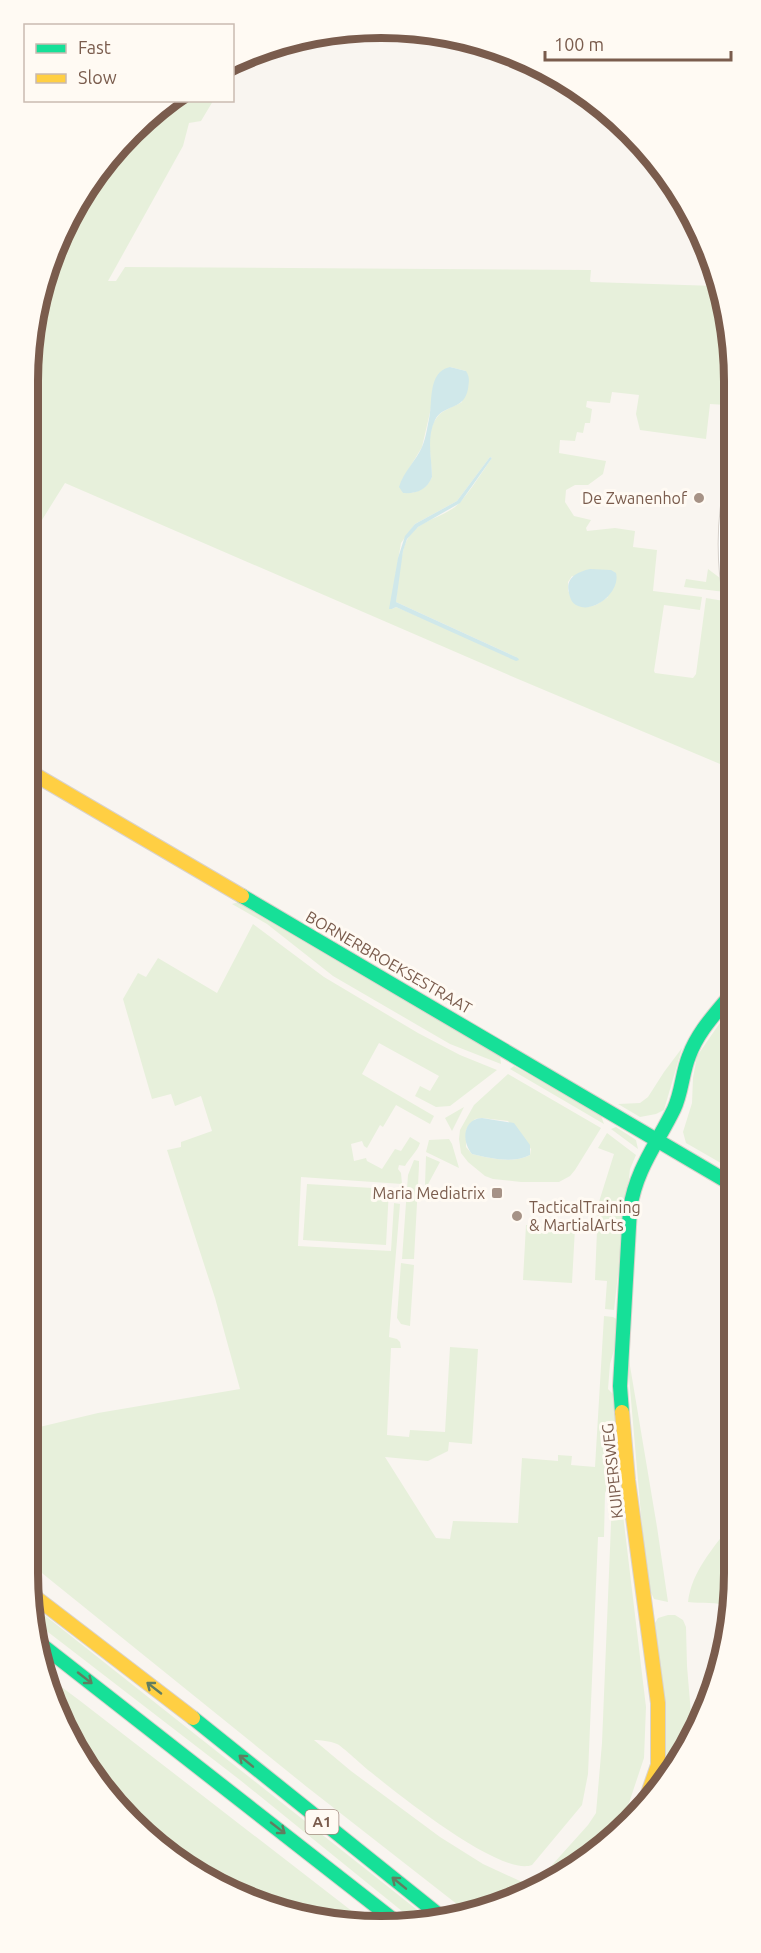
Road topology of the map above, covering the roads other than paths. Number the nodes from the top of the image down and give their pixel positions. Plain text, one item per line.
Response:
1 (38, 776) edge
2 (724, 1003) edge
3 (656, 1139) junction
4 (724, 1180) edge
5 (38, 1599) edge
6 (46, 1647) edge
7 (652, 1782) edge
8 (434, 1911) edge
9 (388, 1916) edge

1 - 3 main road, BORNERBROEKSESTRAAT
2 - 3 main road, KUIPERSWEG
3 - 4 main road, BORNERBROEKSESTRAAT
3 - 7 main road, KUIPERSWEG
8 -> 5 main road, A1
6 -> 9 main road, A1

